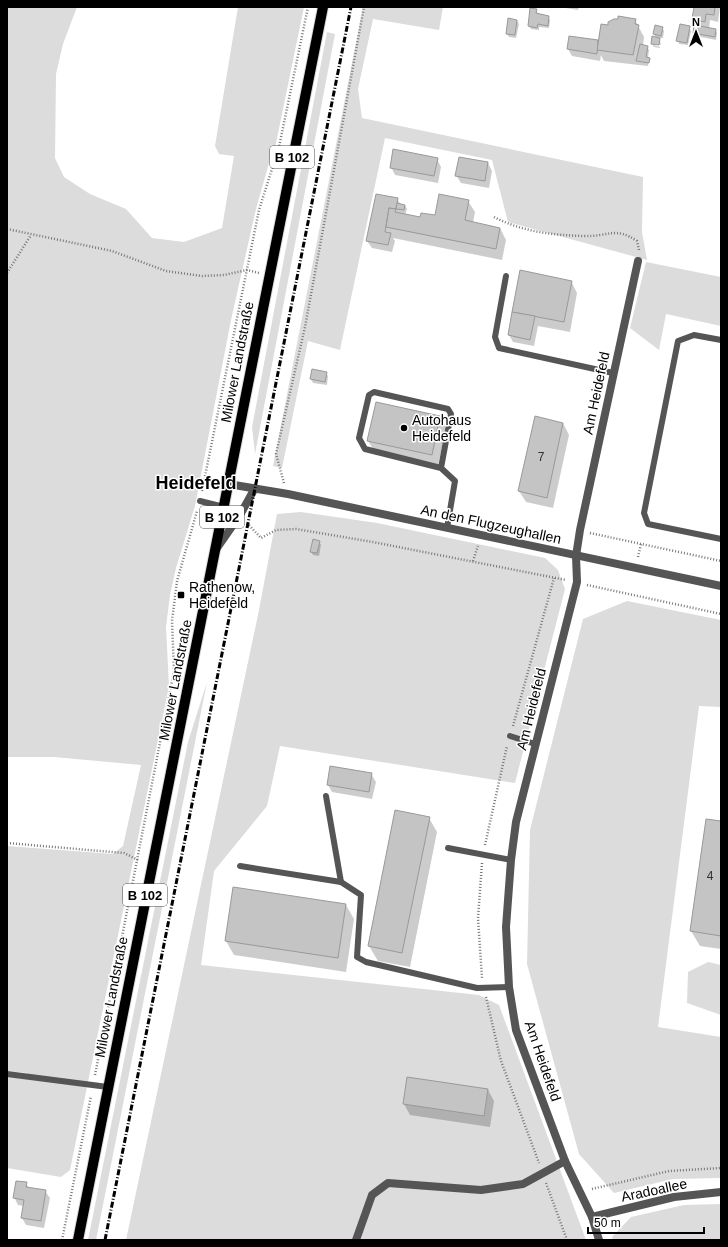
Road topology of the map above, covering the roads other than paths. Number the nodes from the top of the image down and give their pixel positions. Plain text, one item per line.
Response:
1 (323, 7) edge
2 (638, 261) road end
3 (506, 276) dead end
4 (721, 340) edge
5 (613, 373) junction
6 (441, 468) junction
7 (228, 484) junction
8 (255, 488) junction
9 (200, 502) road end
10 (224, 507) junction
11 (448, 528) junction
12 (721, 539) edge
13 (215, 550) junction
14 (576, 556) junction
15 (721, 586) edge
16 (510, 736) dead end
17 (535, 744) junction
18 (326, 796) dead end
19 (448, 848) dead end
20 (510, 860) junction
21 (240, 866) dead end
22 (341, 882) junction
23 (509, 987) junction
24 (7, 1074) edge
25 (108, 1087) junction
26 (565, 1161) junction
27 (721, 1192) edge
28 (592, 1217) junction
29 (78, 1240) edge
30 (356, 1240) edge
31 (599, 1240) edge

1 - 7 main road, Milower Landstraße / B 102
2 - 5 street, Am Heidefeld
3 - 5 lane
4 - 12 lane
5 - 14 street, Am Heidefeld
6 - 6 lane
6 - 11 lane
7 - 8 street, An den Flugzeughallen
7 - 10 main road, Milower Landstraße / B 102
8 - 11 street, An den Flugzeughallen
8 - 13 street
9 - 10 lane
10 - 13 main road, Milower Landstraße / B 102
11 - 14 street, An den Flugzeughallen
13 - 25 main road, Milower Landstraße / B 102
14 - 15 street, An den Flugzeughallen
14 - 17 street, Am Heidefeld
16 - 17 lane
17 - 20 street, Am Heidefeld
18 - 22 lane
19 - 20 lane
20 - 23 street, Am Heidefeld
21 - 22 lane
22 - 23 lane
23 - 26 street, Am Heidefeld
24 - 25 lane
25 - 29 main road, Milower Landstraße / B 102
26 - 28 street, Am Heidefeld
26 - 30 street
27 - 28 street, Aradoallee
28 - 31 street, Am Heidefeld

